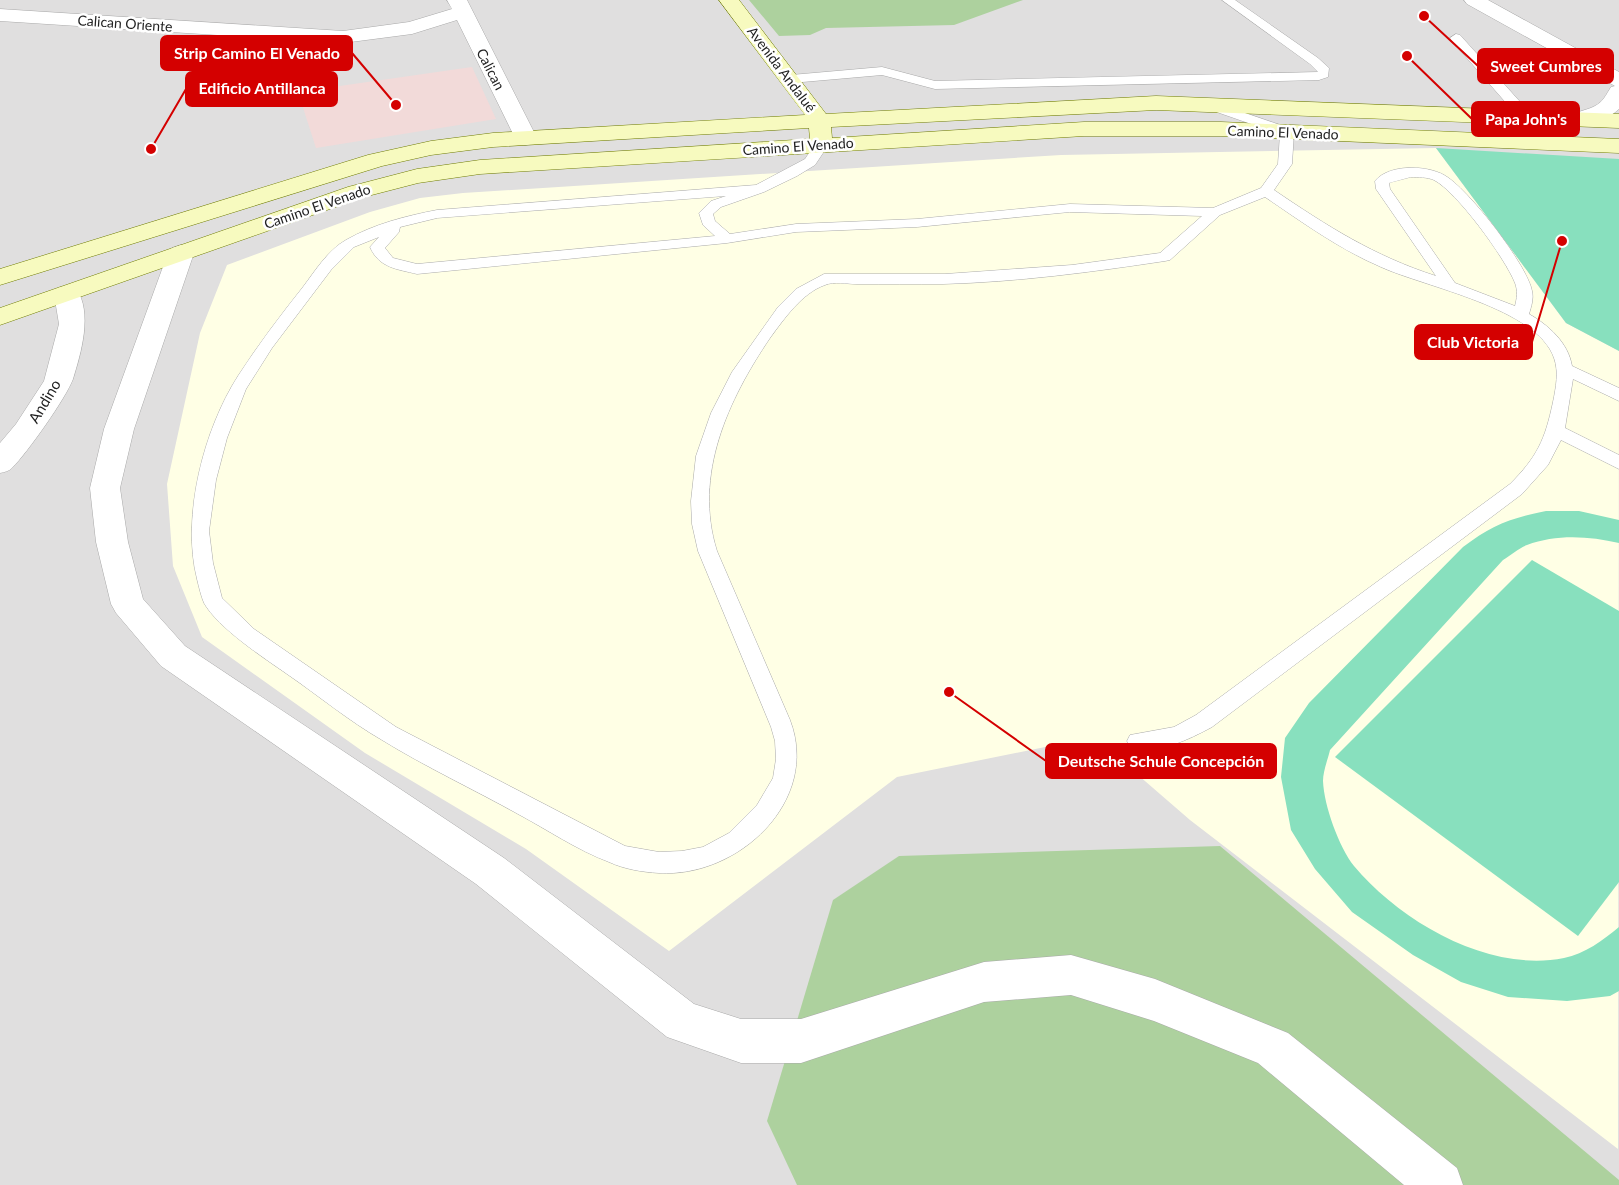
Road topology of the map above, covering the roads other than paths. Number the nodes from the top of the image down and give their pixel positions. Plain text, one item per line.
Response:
1 (729, 0) edge
2 (1228, 0) edge
3 (1474, 0) edge
4 (460, 6) edge
5 (0, 15) edge
6 (1456, 38) dead end
7 (791, 79) junction
8 (1619, 82) edge
9 (1619, 92) edge
10 (1204, 104) junction
11 (1526, 117) junction
12 (819, 120) junction
13 (1579, 120) junction
14 (1619, 121) edge
15 (1287, 132) junction
16 (526, 138) junction
17 (822, 144) junction
18 (1619, 146) edge
19 (759, 189) junction
20 (1266, 191) junction
21 (1215, 212) junction
22 (403, 221) junction
23 (727, 239) junction
24 (181, 254) junction
25 (0, 277) edge
26 (1450, 286) junction
27 (67, 294) junction
28 (1520, 315) junction
29 (0, 317) edge
30 (1564, 368) junction
31 (1619, 395) edge
32 (1557, 431) junction
33 (0, 463) edge
34 (1619, 463) edge
35 (1138, 741) dead end
36 (1440, 1185) edge

1 - 7 street, Avenida Andalué
2 - 7 lane
3 - 8 street
4 - 5 street, Calican Oriente
4 - 16 street, Calican
6 - 11 lane
7 - 12 street, Avenida Andalué
9 - 13 street
10 - 11 street, Camino El Venado
10 - 12 street, Camino El Venado
10 - 15 lane
11 - 13 street, Camino El Venado
12 - 16 street, Camino El Venado
12 - 17 street, Avenida Andalué
13 - 14 street, Camino El Venado
15 - 17 street, Camino El Venado
15 - 18 street, Camino El Venado
15 - 20 lane
16 - 25 street, Camino El Venado
17 - 19 lane
17 - 24 street, Camino El Venado
19 - 22 lane
19 - 23 lane
20 - 21 lane
20 - 26 lane
21 - 22 lane
21 - 23 lane
22 - 23 lane
24 - 27 street, Camino El Venado
24 - 36 street
26 - 28 lane
26 - 28 lane
27 - 29 street, Camino El Venado
27 - 33 street, Andino
28 - 30 lane
30 - 31 lane
30 - 32 lane
32 - 34 lane
32 - 35 lane

